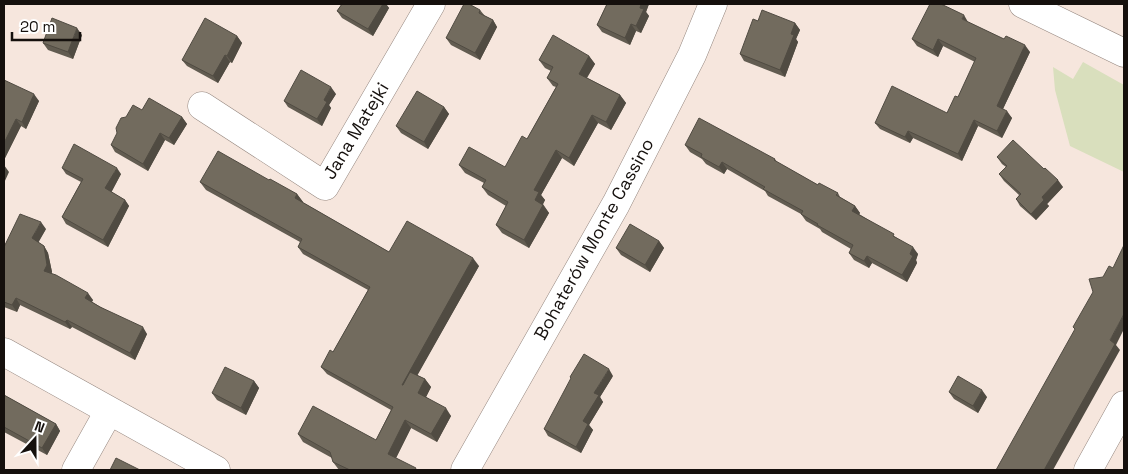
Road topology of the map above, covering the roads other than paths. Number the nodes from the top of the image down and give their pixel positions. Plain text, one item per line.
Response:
1 (431, 4) edge
2 (713, 4) edge
3 (1023, 4) edge
4 (1124, 53) edge
5 (202, 106) dead end
6 (4, 352) edge
7 (1124, 405) edge
8 (109, 411) junction
9 (76, 470) edge
10 (216, 470) edge
11 (465, 470) edge
12 (1088, 470) edge

1 - 5 street, Jana Matejki
2 - 11 street, Bohaterów Monte Cassino
3 - 4 street
6 - 8 street
7 - 12 street
8 - 9 street
8 - 10 street

